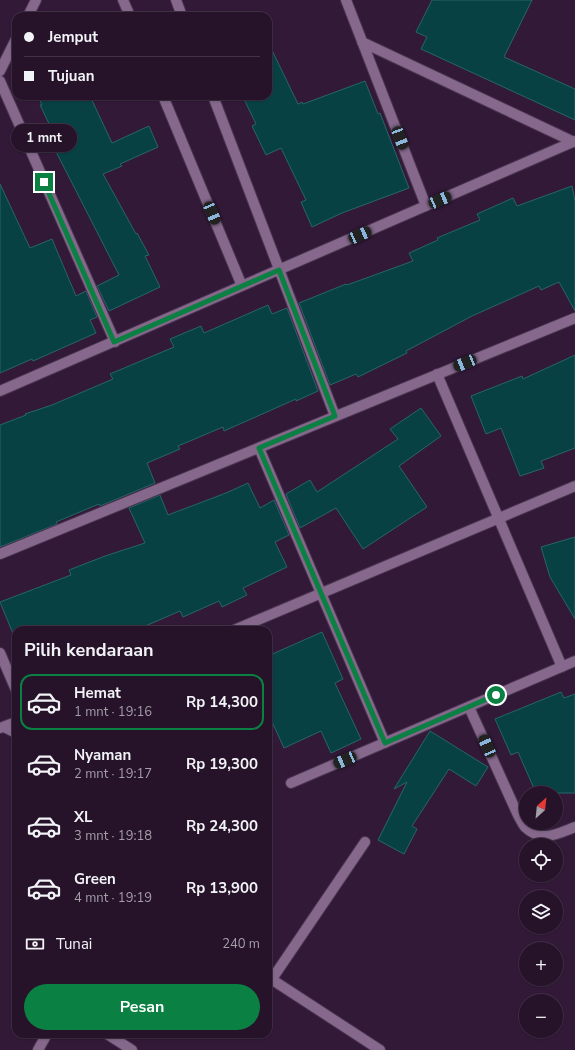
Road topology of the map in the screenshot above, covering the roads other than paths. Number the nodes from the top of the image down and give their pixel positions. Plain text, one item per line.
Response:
1 (36, 0) edge
2 (123, 0) edge
3 (176, 0) edge
4 (346, 0) edge
5 (30, 12) edge
6 (128, 12) edge
7 (180, 12) edge
8 (362, 42) junction
9 (12, 47) edge
10 (0, 71) edge
11 (0, 81) edge
12 (165, 100) edge
13 (215, 100) edge
14 (575, 142) edge
15 (426, 206) junction
16 (279, 270) junction
17 (242, 286) junction
18 (575, 318) edge
19 (114, 342) junction
20 (437, 374) junction
21 (0, 391) edge
22 (335, 416) junction
23 (259, 448) junction
24 (575, 486) edge
25 (499, 518) junction
26 (0, 554) edge
27 (321, 593) junction
28 (243, 626) edge
29 (0, 653) edge
30 (575, 661) edge
31 (562, 667) junction
32 (12, 681) edge
33 (469, 707) junction
34 (12, 724) edge
35 (2, 728) edge
36 (12, 732) edge
37 (385, 743) junction
38 (291, 783) dead end
39 (575, 827) edge
40 (365, 842) dead end
41 (272, 975) edge
42 (272, 979) edge
43 (45, 1038) edge
44 (113, 1038) edge
45 (38, 1050) edge
46 (132, 1050) edge
47 (380, 1050) edge

1 - 5 street
2 - 6 street
3 - 7 street
4 - 8 street
8 - 14 street
8 - 15 street
9 - 10 street
11 - 19 street
12 - 17 street
13 - 16 street
14 - 15 street
15 - 16 street
16 - 17 street
16 - 22 street
17 - 19 street
18 - 20 street
19 - 21 street
20 - 22 street
20 - 25 street
22 - 23 street
23 - 26 street
23 - 27 street
24 - 25 street
25 - 27 street
25 - 31 street
27 - 28 street
27 - 37 street
29 - 32 street
30 - 31 street
31 - 33 street
33 - 37 street
33 - 39 street
34 - 35 street
35 - 36 street
37 - 38 street
40 - 41 street
42 - 47 street
43 - 45 street
44 - 46 street

